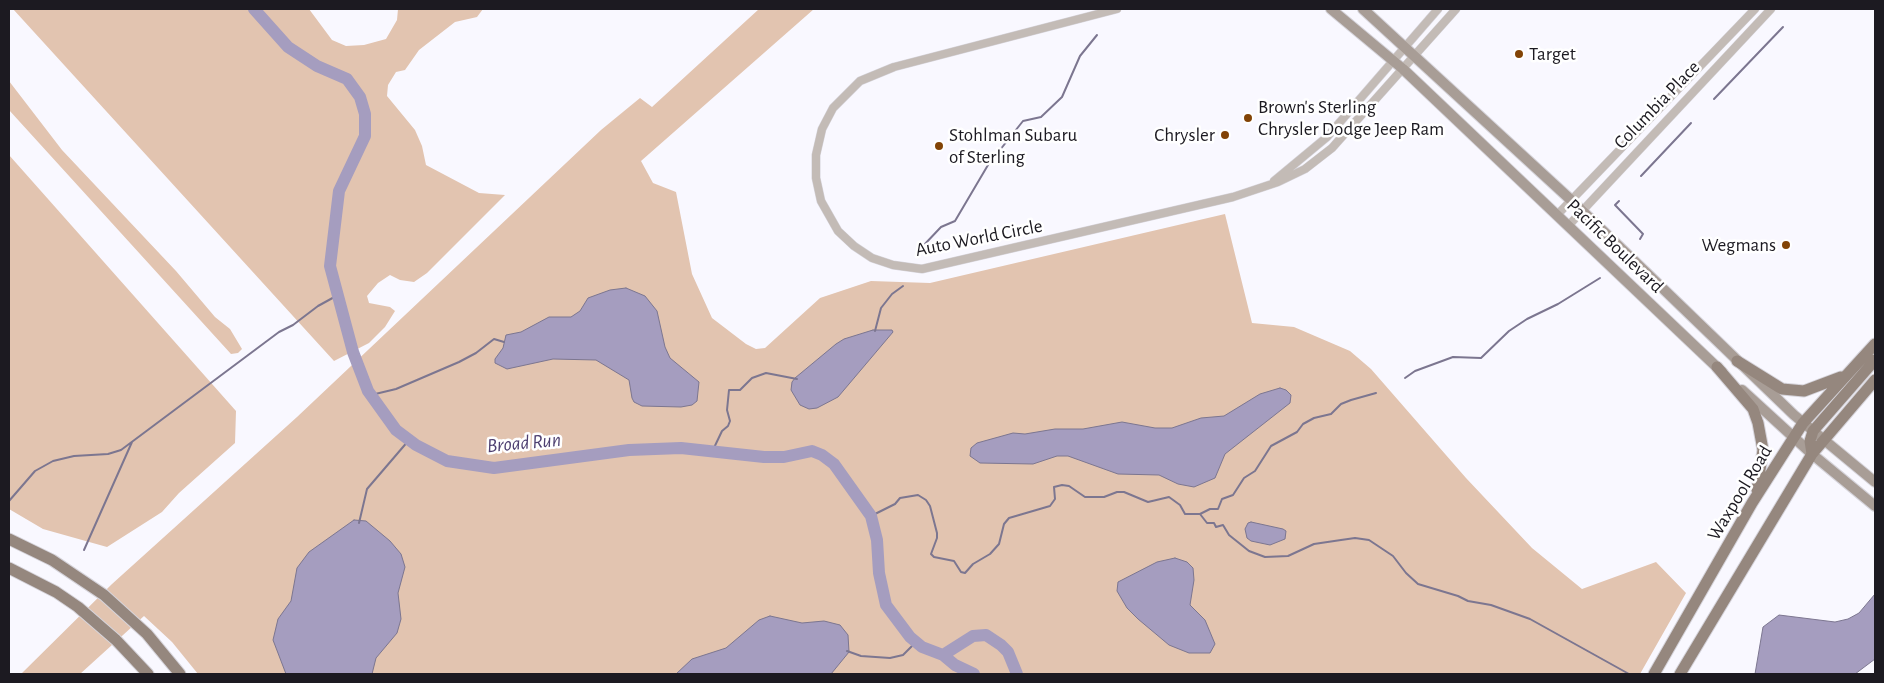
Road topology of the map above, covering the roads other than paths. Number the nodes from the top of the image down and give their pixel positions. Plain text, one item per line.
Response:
1 (1117, 9) edge
2 (1331, 9) edge
3 (1363, 9) edge
4 (1438, 9) edge
5 (1456, 9) edge
6 (1754, 9) edge
7 (1771, 9) edge
8 (1405, 47) junction
9 (1415, 56) junction
10 (1393, 61) junction
11 (1403, 69) junction
12 (1268, 185) junction
13 (1571, 200) junction
14 (1581, 210) junction
15 (1558, 214) junction
16 (1569, 225) junction
17 (1875, 344) edge
18 (1875, 360) edge
19 (1737, 361) junction
20 (1717, 367) junction
21 (1843, 377) junction
22 (1875, 380) edge
23 (1803, 423) junction
24 (1813, 431) junction
25 (1794, 437) junction
26 (1823, 439) junction
27 (1812, 454) junction
28 (1875, 482) edge
29 (1752, 503) junction
30 (1875, 506) edge
31 (9, 539) edge
32 (9, 568) edge
33 (148, 674) edge
34 (180, 674) edge
35 (1654, 674) edge
36 (1680, 674) edge

1 - 12 street, Auto World Circle
2 - 10 main road, Pacific Boulevard
3 - 8 main road, Pacific Boulevard
4 - 8 street, Auto World Circle
5 - 9 street, Auto World Circle
6 - 13 street, Columbia Place
7 - 14 street, Columbia Place
8 - 9 main road, Pacific Boulevard
8 - 10 street, Auto World Circle
9 - 11 street, Auto World Circle
9 - 13 main road, Pacific Boulevard
10 - 11 main road, Pacific Boulevard
10 - 12 street, Auto World Circle
11 - 12 street, Auto World Circle
11 - 15 main road, Pacific Boulevard
13 - 14 main road, Pacific Boulevard
13 - 15 street, Columbia Place
14 - 16 street, Columbia Place
14 - 19 main road, Pacific Boulevard
15 - 16 main road, Pacific Boulevard
16 - 20 main road, Pacific Boulevard
17 - 21 main road, Waxpool Road
18 - 24 main road
19 - 21 main road
19 - 23 main road, Pacific Boulevard
20 - 25 main road, Pacific Boulevard
20 - 29 main road
21 - 23 main road, Waxpool Road
22 - 26 main road
23 - 24 main road, Pacific Boulevard
23 - 25 main road, Waxpool Road
24 - 26 main road, Pacific Boulevard
24 - 27 main road
25 - 27 main road, Pacific Boulevard
25 - 29 main road, Waxpool Road
26 - 27 main road
26 - 28 main road, Pacific Boulevard
27 - 30 main road, Pacific Boulevard
27 - 36 main road
29 - 35 main road, Waxpool Road
31 - 34 main road
32 - 33 main road

